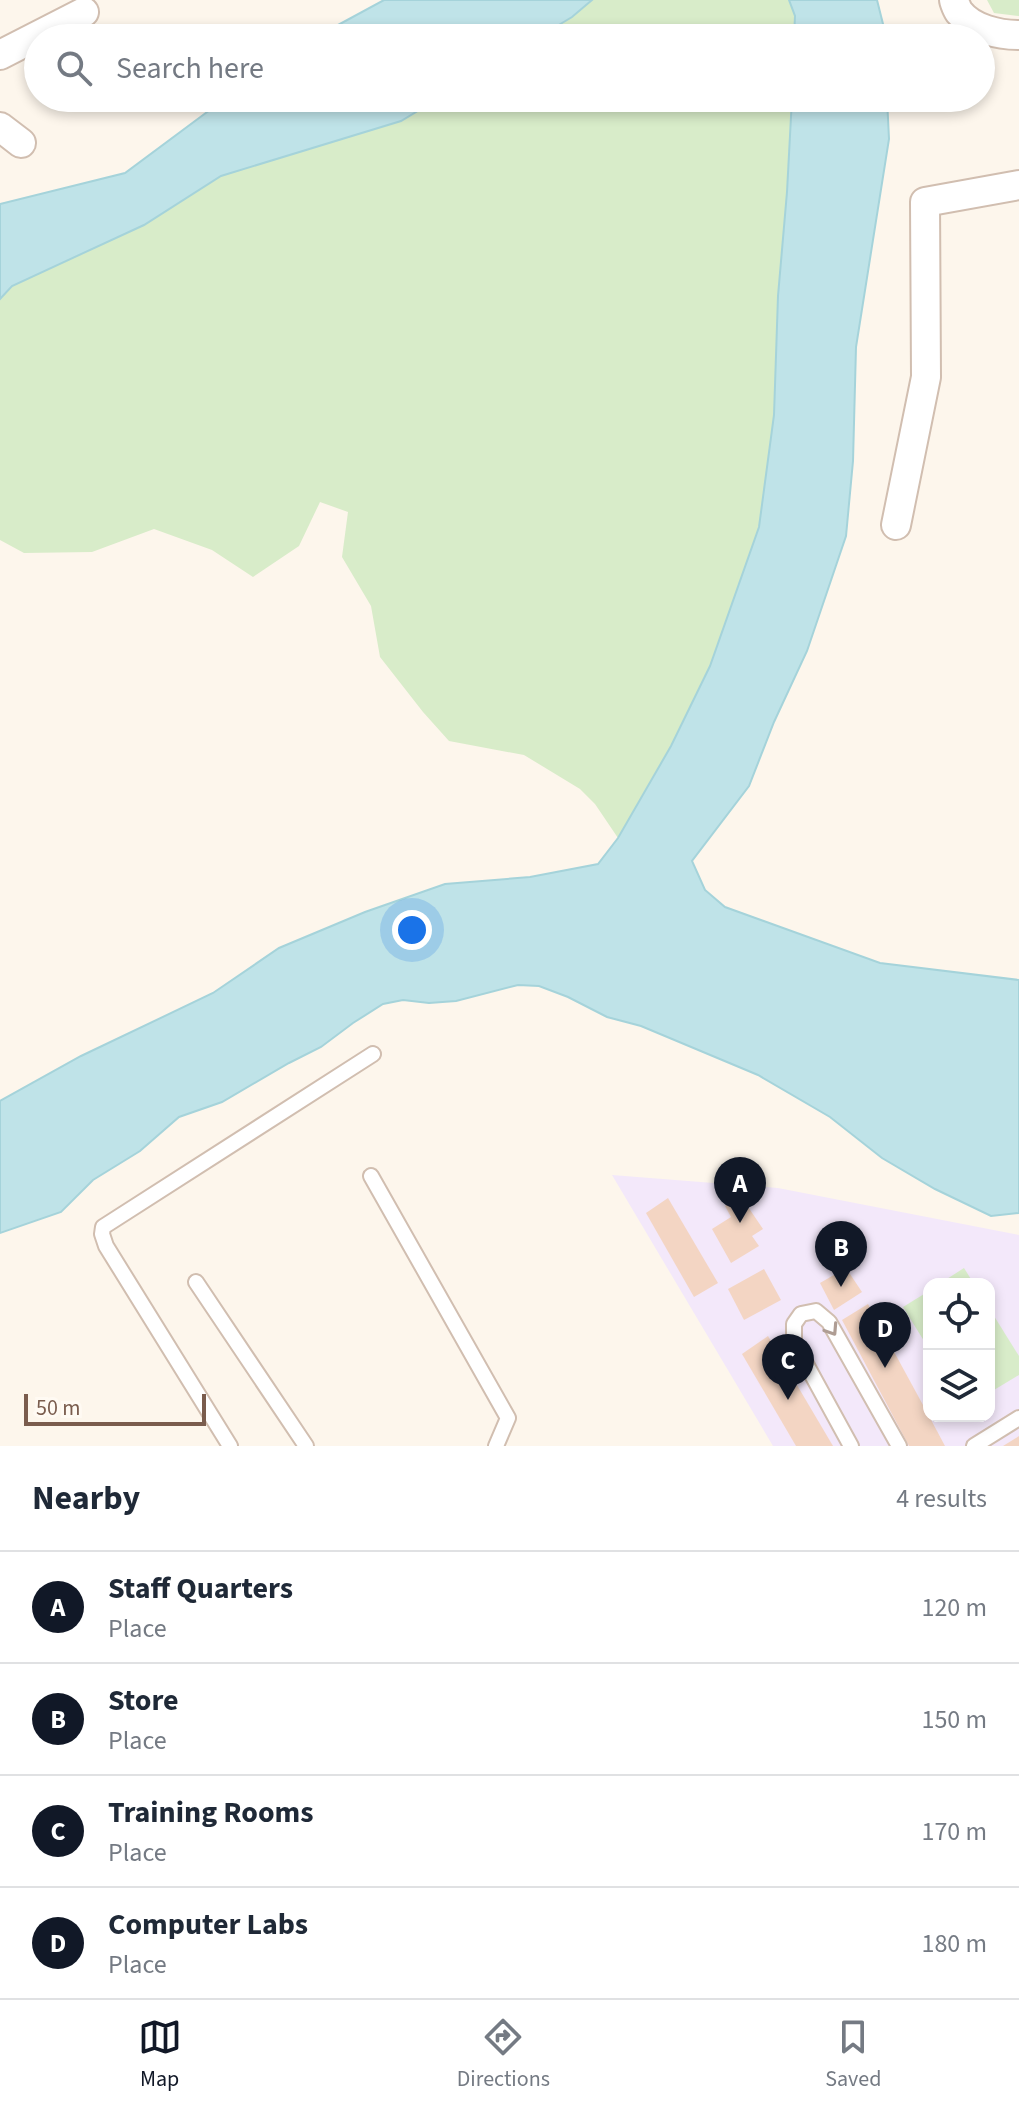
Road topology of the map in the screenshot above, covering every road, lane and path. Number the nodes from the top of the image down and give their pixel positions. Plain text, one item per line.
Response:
1 (954, 0) edge
2 (84, 12) dead end
3 (61, 24) edge
4 (974, 24) edge
5 (995, 32) edge
6 (1019, 35) edge
7 (24, 43) edge
8 (0, 55) edge
9 (1019, 185) edge
10 (896, 525) dead end
11 (373, 1054) dead end
12 (371, 1176) dead end
13 (196, 1282) dead end
14 (1019, 1418) edge
15 (230, 1446) edge
16 (306, 1446) edge
17 (496, 1446) edge
18 (851, 1446) edge
19 (899, 1446) edge
20 (974, 1446) edge

1 - 4 street
2 - 3 street
5 - 6 street
7 - 8 street
9 - 10 street
11 - 15 lane
12 - 17 lane
13 - 16 lane
14 - 20 lane
18 -> 19 lane

